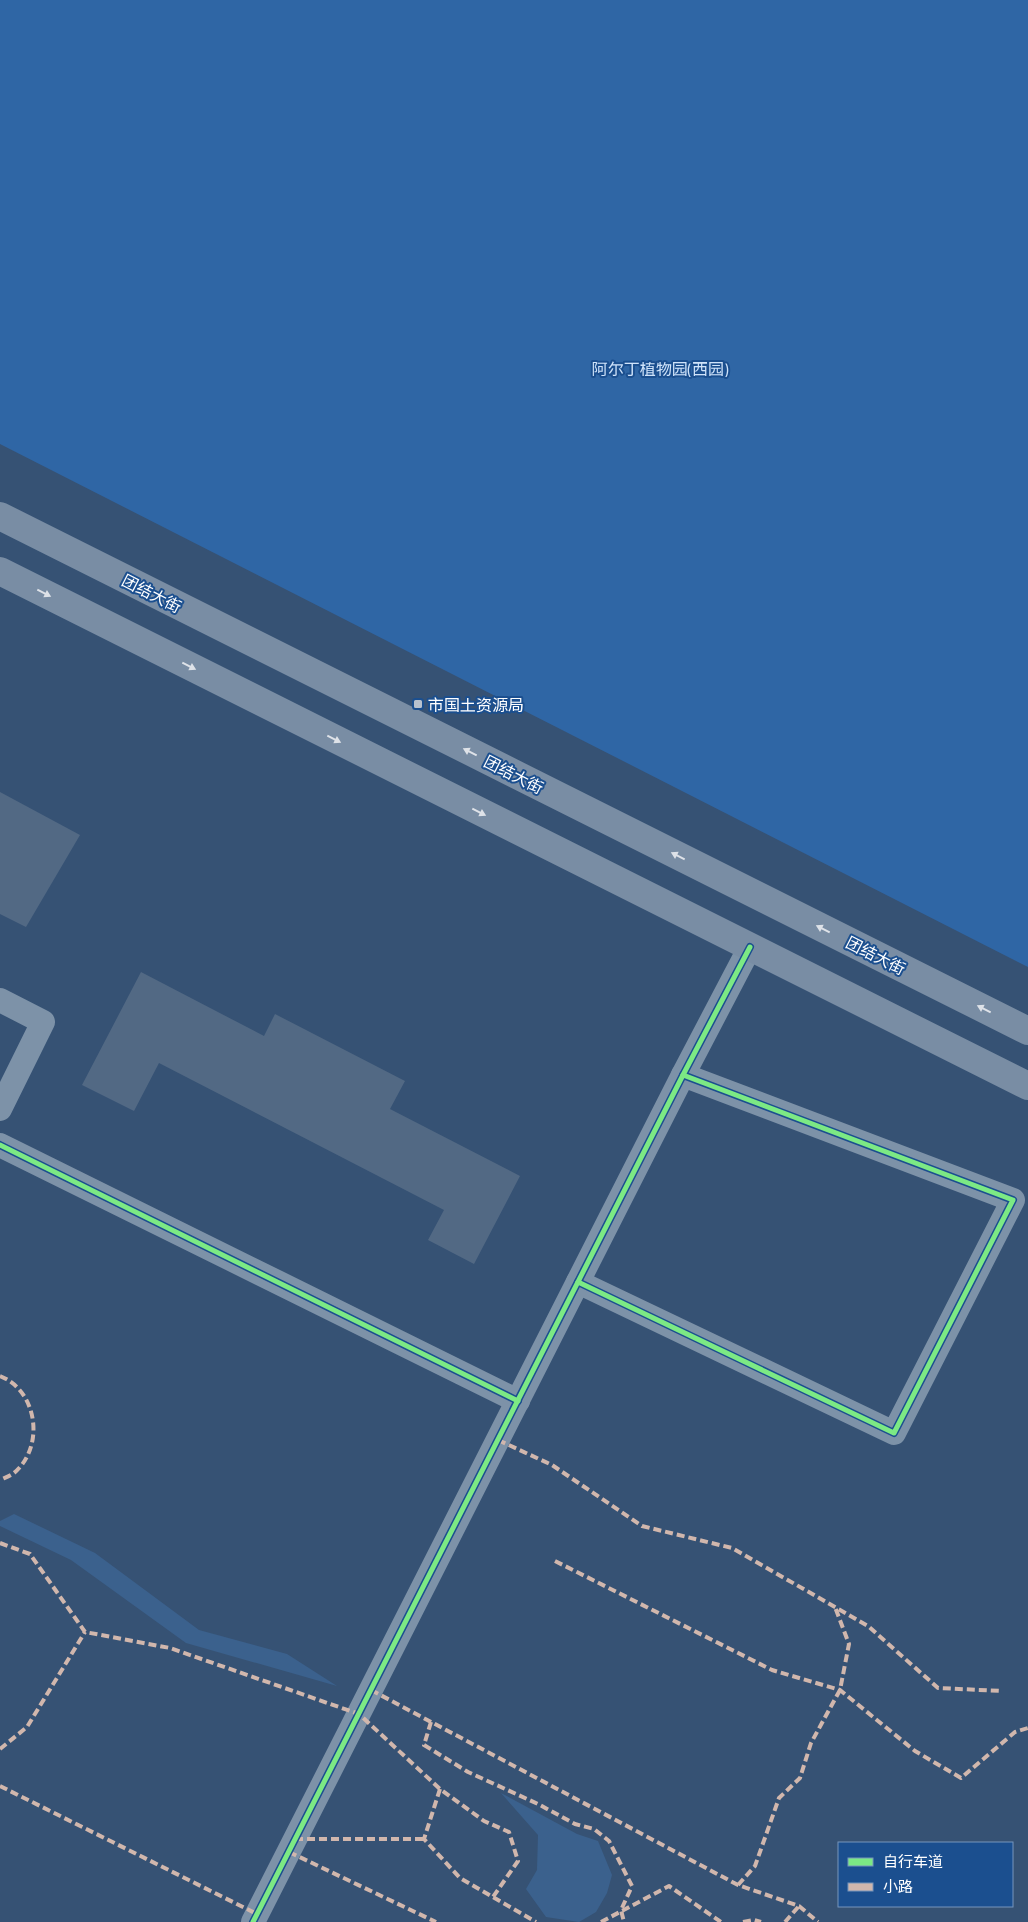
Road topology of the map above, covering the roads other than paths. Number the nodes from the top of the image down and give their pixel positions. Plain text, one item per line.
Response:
1 (0, 516) edge
2 (0, 571) edge
3 (750, 947) junction
4 (0, 1000) edge
5 (1028, 1031) edge
6 (683, 1075) junction
7 (1028, 1086) edge
8 (0, 1109) edge
9 (0, 1145) edge
10 (578, 1282) junction
11 (518, 1401) junction
12 (253, 1922) edge

5 -> 1 main road, 团结大街
2 -> 3 main road
3 - 6 street
3 - 7 main road
4 - 8 street
6 - 10 street
6 - 10 street
9 - 11 street
10 - 11 street
11 - 12 street

